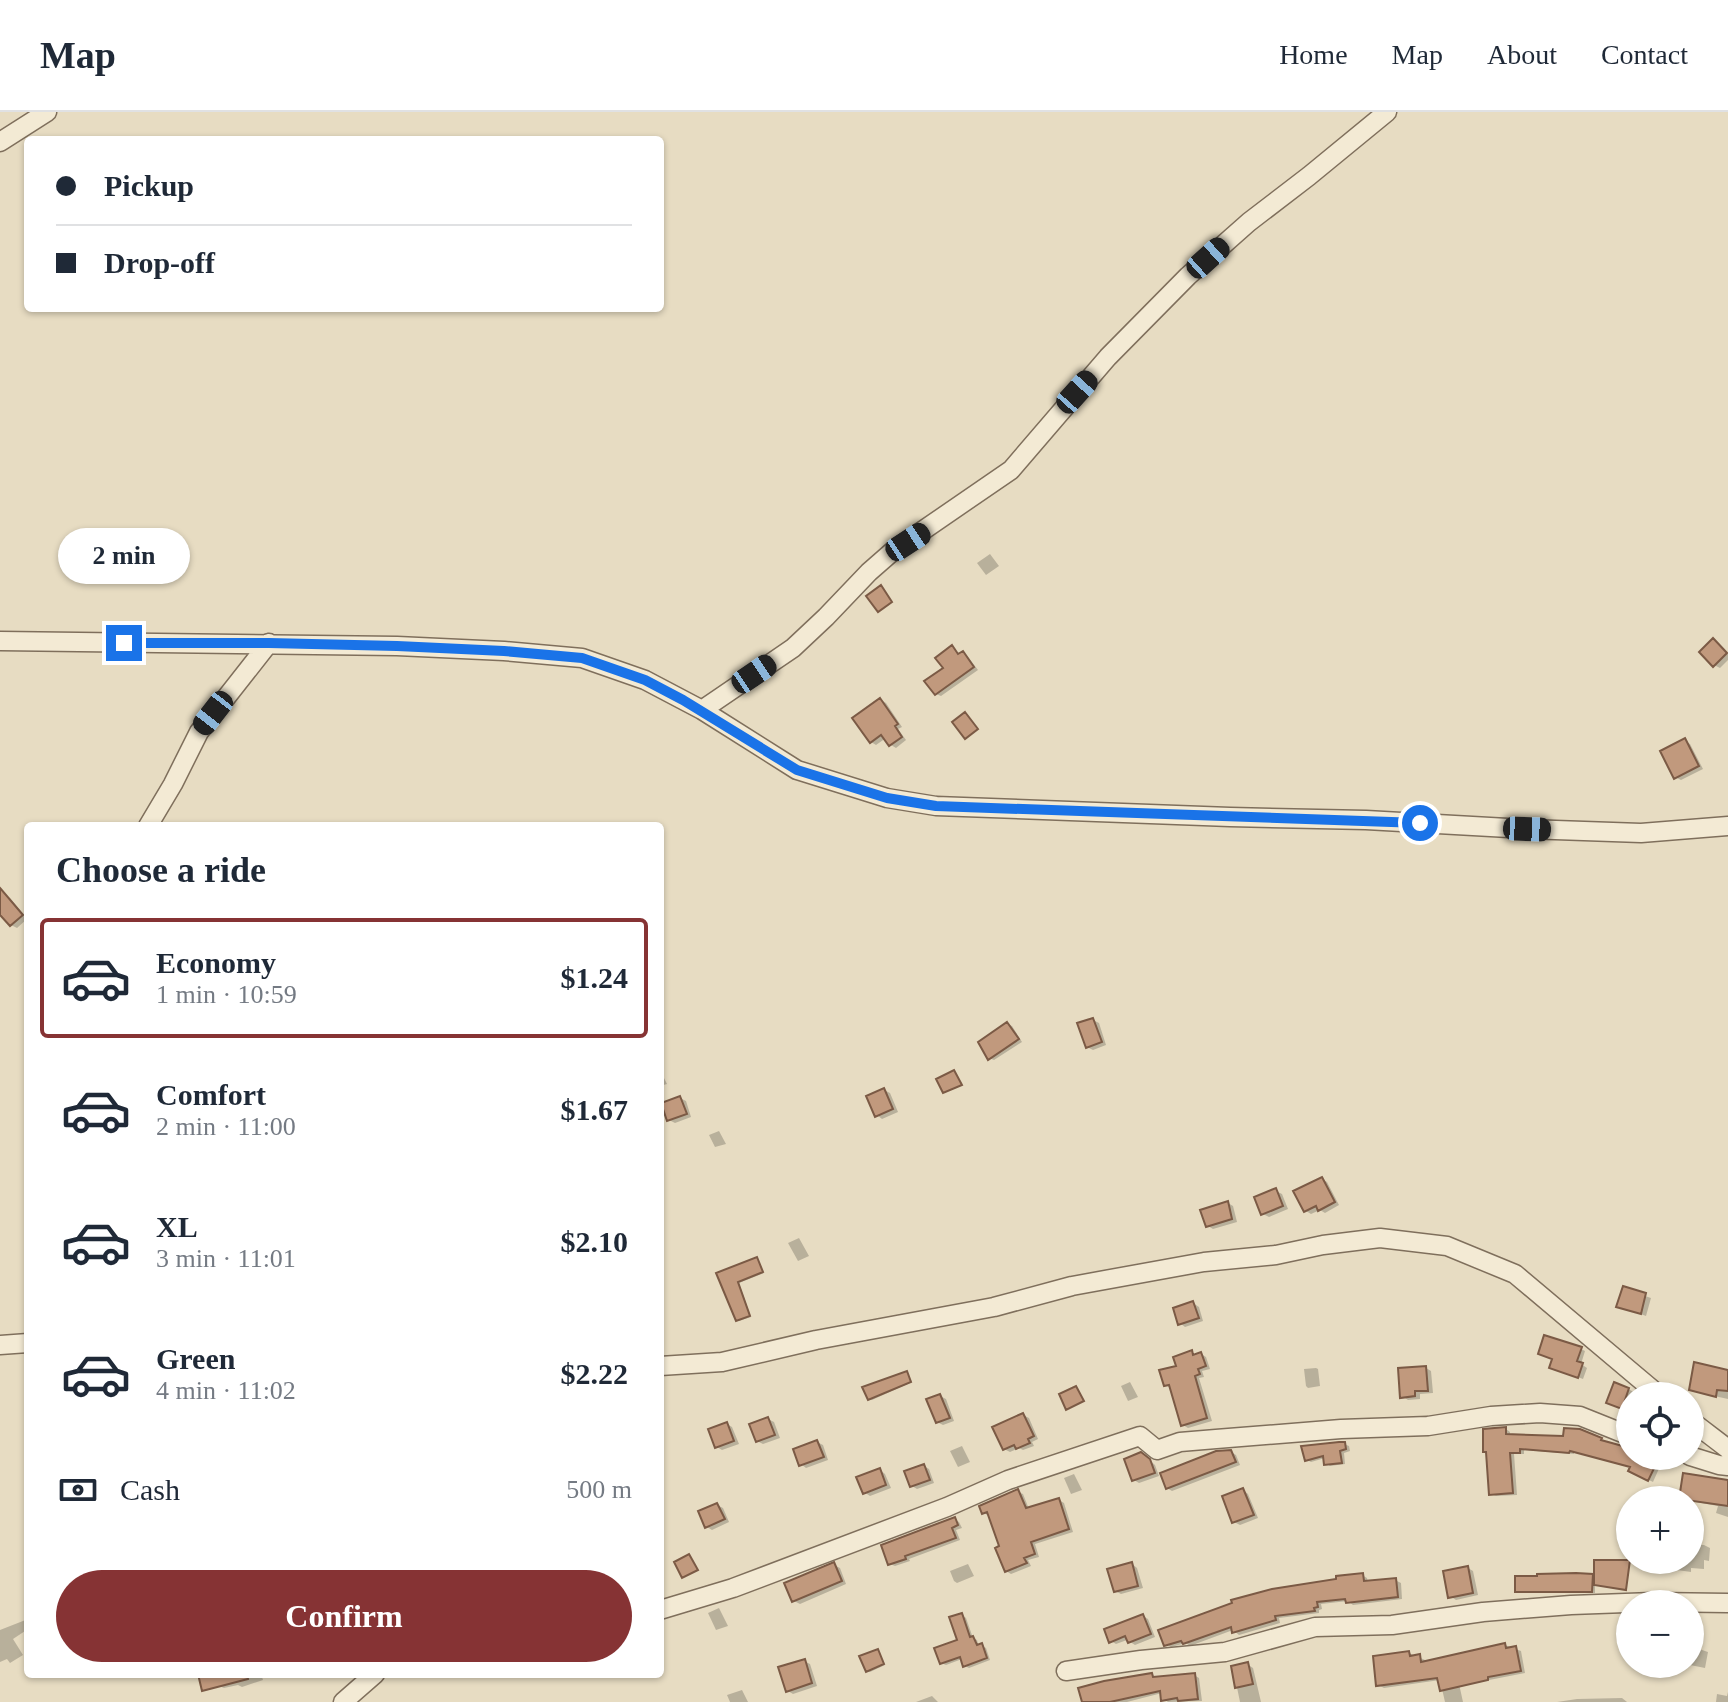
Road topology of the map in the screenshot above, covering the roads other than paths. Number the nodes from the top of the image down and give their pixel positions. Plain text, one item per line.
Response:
1 (47, 112) edge
2 (1387, 112) edge
3 (0, 142) edge
4 (0, 641) edge
5 (269, 643) junction
6 (702, 710) junction
7 (150, 822) edge
8 (1728, 826) edge
9 (24, 1343) edge
10 (0, 1345) edge
11 (664, 1366) edge
12 (1643, 1382) edge
13 (1616, 1430) edge
14 (1704, 1431) edge
15 (1728, 1449) edge
16 (1704, 1460) edge
17 (1728, 1466) edge
18 (1728, 1603) edge
19 (664, 1609) edge
20 (1066, 1671) dead end
21 (371, 1678) edge
22 (343, 1702) edge

1 - 3 street
2 - 6 street
4 - 5 street
5 - 6 street
5 - 7 street
6 - 8 street
9 - 10 street
11 - 12 street
13 - 19 street
14 - 15 street
16 - 17 street
18 - 20 street
21 - 22 street

